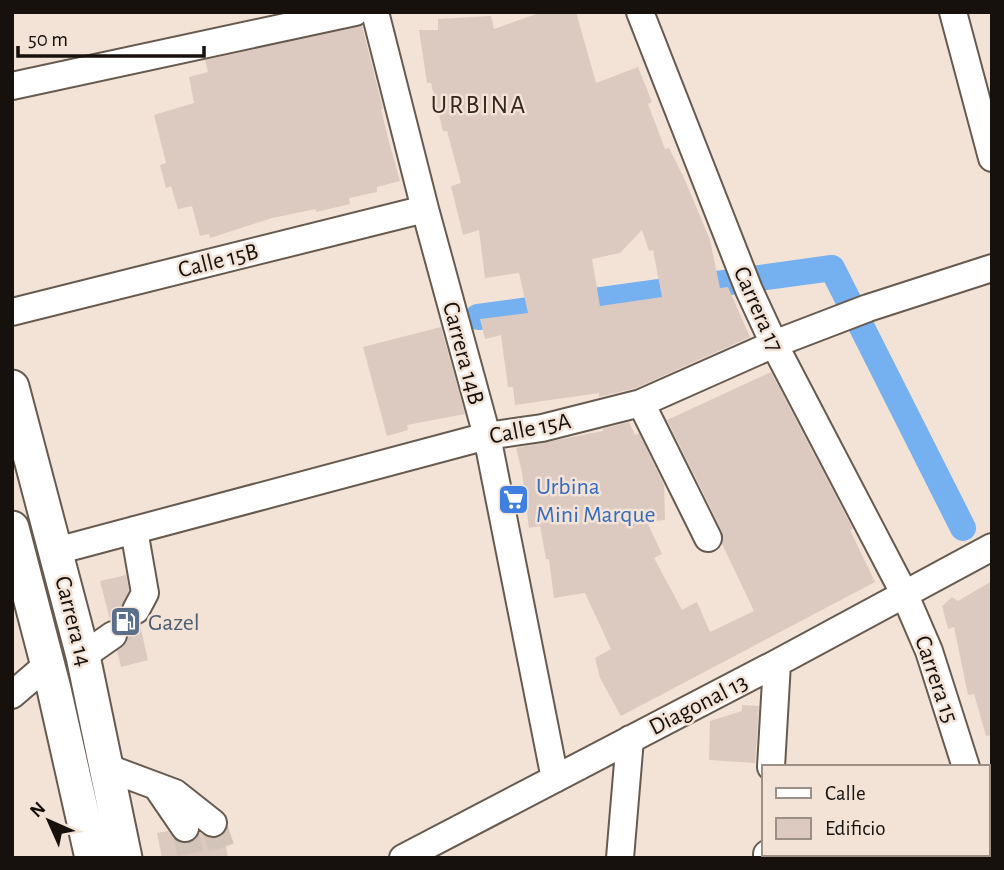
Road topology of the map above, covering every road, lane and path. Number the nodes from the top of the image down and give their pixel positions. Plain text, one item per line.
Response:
1 (355, 12) edge
2 (375, 12) edge
3 (640, 12) edge
4 (953, 12) edge
5 (12, 86) edge
6 (992, 158) edge
7 (425, 209) junction
8 (992, 268) edge
9 (12, 312) edge
10 (774, 344) junction
11 (12, 387) edge
12 (641, 403) junction
13 (487, 436) junction
14 (12, 528) edge
15 (134, 530) junction
16 (708, 538) dead end
17 (992, 547) edge
18 (56, 551) junction
19 (904, 593) junction
20 (136, 610) tunnel mouth
21 (113, 635) tunnel mouth
22 (83, 656) junction
23 (777, 663) junction
24 (48, 664) junction
25 (12, 695) edge
26 (630, 739) junction
27 (771, 765) edge
28 (965, 765) edge
29 (108, 768) junction
30 (555, 779) junction
31 (157, 786) junction
32 (213, 823) tunnel mouth
33 (185, 828) tunnel mouth
34 (92, 858) edge
35 (125, 858) edge
36 (403, 858) edge
37 (620, 858) edge

1 - 5 street
2 - 7 street, Carrera 14B
3 - 10 street, Carrera 17
4 - 6 street
7 - 9 street, Calle 15B
7 - 13 street, Carrera 14B
8 - 10 street, Calle 15A
10 - 12 street, Calle 15A
10 - 19 street, Carrera 17
11 - 18 main road, Carrera 14
12 - 13 street, Calle 15A
12 - 16 street
13 - 15 street, Calle 15A
13 - 30 street, Carrera 14B
14 - 24 main road, Carrera 14
15 - 18 street, Calle 15A
15 - 20 street
17 - 19 street, Diagonal 13
18 - 22 main road, Carrera 14
19 - 23 street, Diagonal 13
19 - 28 street, Carrera 15
21 - 22 street
22 - 29 main road, Carrera 14
23 - 26 street, Diagonal 13
23 - 27 street
24 - 25 street
24 - 34 main road, Carrera 14
26 - 30 street, Diagonal 13
26 - 37 street
29 - 31 street
29 - 35 main road, Carrera 14
30 - 36 street, Diagonal 13
31 - 32 street
31 - 33 street

